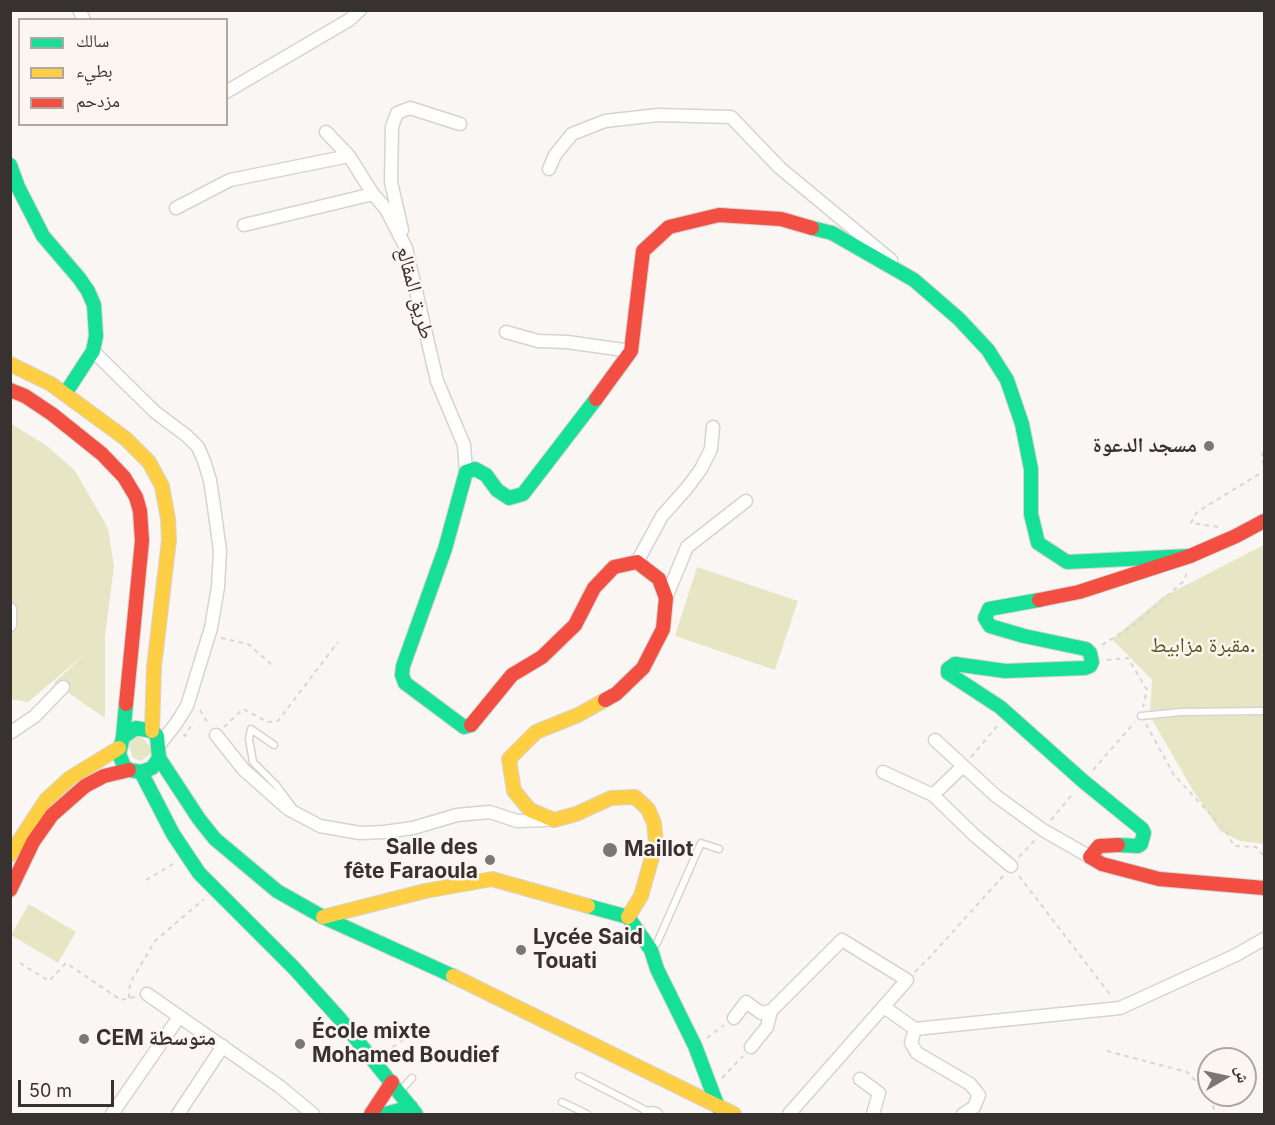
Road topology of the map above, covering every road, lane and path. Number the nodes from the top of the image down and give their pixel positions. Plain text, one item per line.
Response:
1 (360, 10) edge
2 (228, 91) edge
3 (460, 124) dead end
4 (327, 132) dead end
5 (349, 156) junction
6 (10, 165) edge
7 (549, 170) dead end
8 (373, 194) junction
9 (177, 208) dead end
10 (243, 225) dead end
11 (406, 248) junction
12 (914, 280) junction
13 (506, 332) dead end
14 (93, 351) junction
15 (632, 351) junction
16 (10, 364) edge
17 (10, 390) edge
18 (65, 394) junction
19 (712, 427) dead end
20 (1264, 452) edge
21 (1264, 465) edge
22 (1264, 471) edge
23 (466, 472) junction
24 (746, 501) dead end
25 (1264, 521) edge
26 (1222, 527) dead end
27 (1190, 556) junction
28 (638, 562) junction
29 (666, 598) junction
30 (10, 609) edge
31 (10, 625) edge
32 (338, 642) dead end
33 (218, 647) dead end
34 (1091, 657) junction
35 (272, 664) dead end
36 (63, 687) dead end
37 (199, 711) dead end
38 (1264, 711) edge
39 (1141, 716) junction
40 (1011, 718) junction
41 (194, 719) dead end
42 (175, 725) junction
43 (152, 731) junction
44 (10, 733) edge
45 (216, 735) junction
46 (935, 740) dead end
47 (121, 743) junction
48 (274, 745) dead end
49 (159, 751) junction
50 (963, 766) junction
51 (135, 771) junction
52 (883, 772) dead end
53 (1083, 781) junction
54 (933, 795) junction
55 (298, 814) junction
56 (554, 820) junction
57 (1043, 830) junction
58 (719, 849) dead end
59 (10, 855) edge
60 (186, 856) junction
61 (1264, 856) edge
62 (1090, 857) junction
63 (1011, 866) junction
64 (147, 880) dead end
65 (1264, 888) edge
66 (10, 891) edge
67 (208, 895) dead end
68 (323, 917) junction
69 (628, 917) junction
70 (1264, 939) edge
71 (651, 950) junction
72 (20, 963) dead end
73 (907, 980) junction
74 (147, 994) joint
75 (129, 998) junction
76 (884, 1007) junction
77 (1120, 1008) junction
78 (771, 1011) junction
79 (179, 1017) junction
80 (734, 1018) joint
81 (424, 1026) dead end
82 (915, 1029) junction
83 (223, 1046) junction
84 (695, 1046) junction
85 (751, 1047) joint
86 (1107, 1051) dead end
87 (383, 1053) dead end
88 (579, 1076) dead end
89 (412, 1078) dead end
90 (860, 1079) dead end
91 (396, 1087) junction
92 (712, 1090) junction
93 (562, 1102) dead end
94 (413, 1111) edge
95 (714, 1111) edge
96 (111, 1114) edge
97 (178, 1114) edge
98 (313, 1114) edge
99 (371, 1114) edge
100 (385, 1114) edge
101 (587, 1114) edge
102 (652, 1114) edge
103 (734, 1114) edge
104 (789, 1114) edge
105 (873, 1114) edge
106 (963, 1114) edge
107 (1215, 1114) edge

1 - 2 street
3 - 11 street
4 - 5 street, طريق المقالع
5 - 8 street, طريق المقالع
5 - 9 street
6 - 14 main road
7 - 12 street
8 - 10 street
8 - 11 street, طريق المقالع
11 - 23 street, طريق المقالع
12 - 15 main road
12 - 27 main road
13 - 15 street
14 - 18 main road
14 - 42 street
15 - 23 main road
16 - 18 main road
17 - 47 main road
18 - 43 main road
19 - 28 street
20 - 21 path
22 - 26 path
23 - 28 main road
24 - 29 street
25 - 27 main road
27 - 34 path
27 - 34 main road
28 - 29 main road
29 - 56 main road
30 - 31 street
32 - 45 path
33 - 35 path
34 - 39 path
34 - 40 main road
36 - 44 street
37 - 45 path
38 - 39 lane
39 - 53 path
39 - 61 path
40 - 50 path
40 - 53 main road
41 - 42 path
42 - 49 street
43 - 47 main road
43 - 49 main road
45 - 55 street
46 - 50 street
47 - 51 main road
47 - 59 main road
48 - 55 lane
49 - 51 main road
49 - 68 main road
50 - 54 street
50 - 57 street
51 - 60 main road
51 - 66 main road
52 - 54 street
53 - 57 path
53 - 62 main road
54 - 63 street
55 - 56 street
56 - 69 main road
57 - 62 street
57 - 63 path
58 - 71 lane
60 - 64 path
60 - 91 main road
62 - 65 main road
63 - 73 path
63 - 77 path
67 - 75 path
68 - 69 main road
68 - 95 main road
69 - 71 main road
70 - 77 street
71 - 84 main road
72 - 75 path
73 - 76 street
73 - 78 street
74 - 75 path
74 - 79 street
76 - 82 street
76 - 104 street
77 - 82 street
78 - 80 street
78 - 85 street
79 - 83 street
79 - 96 street
80 - 84 path
81 - 87 path
82 - 106 street
83 - 97 street
83 - 98 street
84 - 92 main road
85 - 92 path
86 - 107 path
88 - 102 lane
89 - 91 lane
90 - 105 street
91 - 94 main road
91 - 99 main road
92 - 95 main road
93 - 101 lane
94 - 100 main road
95 - 103 main road

